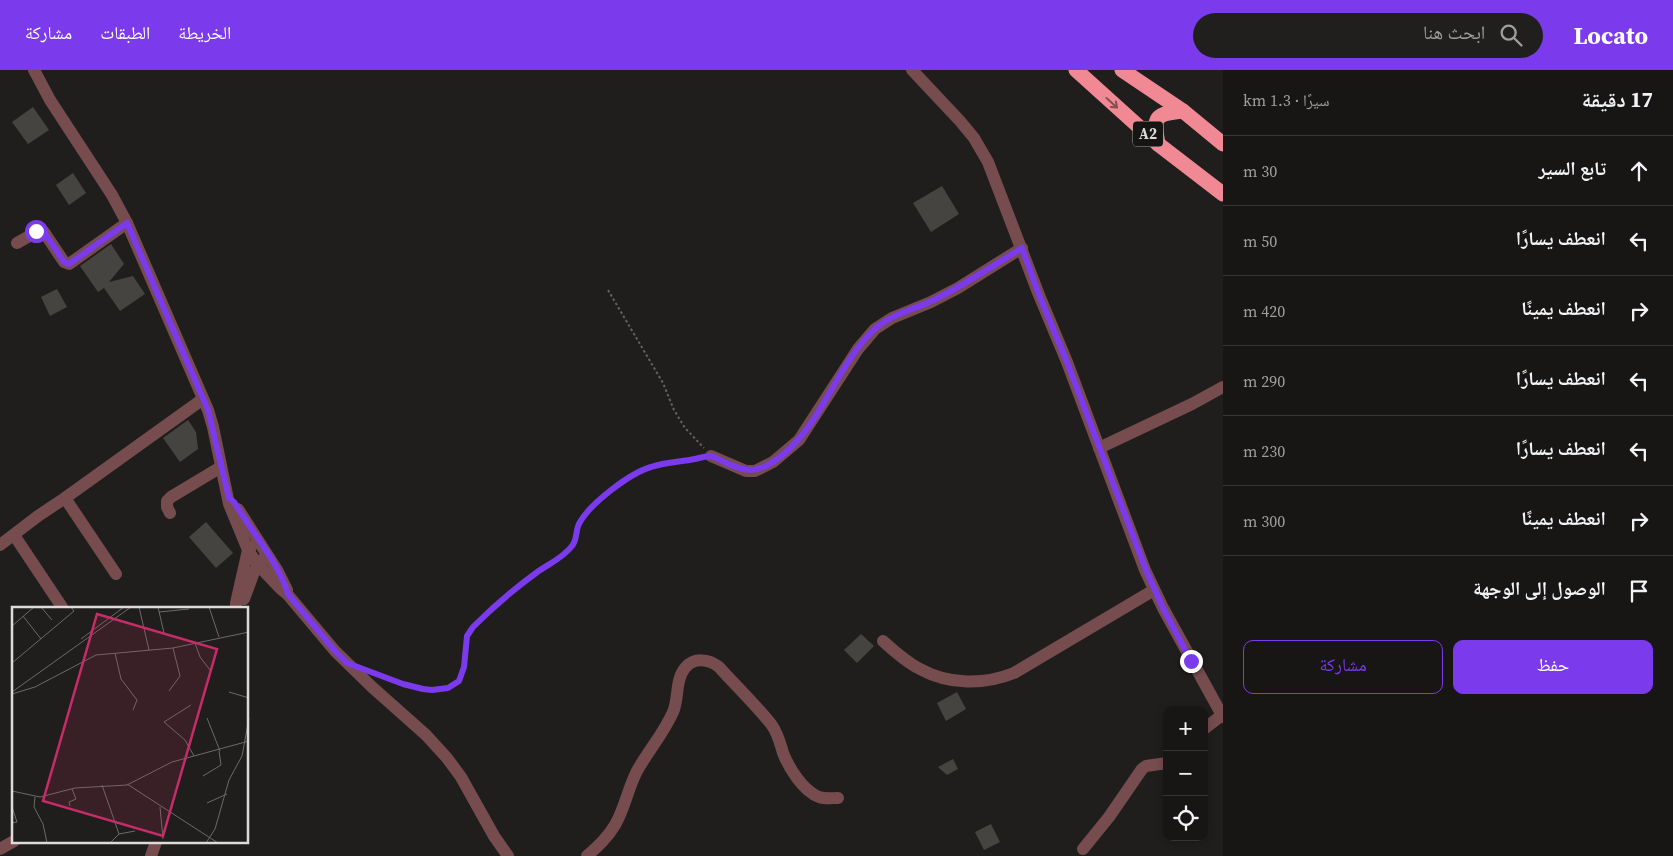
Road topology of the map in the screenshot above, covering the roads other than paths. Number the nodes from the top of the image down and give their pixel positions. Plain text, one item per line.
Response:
1 (34, 70) edge
2 (912, 70) edge
3 (1076, 70) edge
4 (1122, 70) edge
5 (1183, 111) junction
6 (1158, 144) junction
7 (1223, 144) edge
8 (1219, 187) edge
9 (127, 223) junction
10 (17, 244) dead end
11 (1022, 248) junction
12 (1223, 387) edge
13 (203, 399) junction
14 (1099, 448) junction
15 (711, 456) road end
16 (221, 467) junction
17 (65, 498) junction
18 (229, 498) junction
19 (170, 513) dead end
20 (14, 535) junction
21 (259, 540) junction
22 (0, 545) edge
23 (248, 550) junction
24 (267, 554) junction
25 (258, 565) junction
26 (116, 574) dead end
27 (1154, 590) junction
28 (288, 594) junction
29 (62, 607) edge
30 (238, 607) edge
31 (238, 607) edge
32 (883, 641) dead end
33 (1222, 716) edge
34 (1208, 727) edge
35 (1163, 764) edge
36 (838, 798) dead end
37 (12, 843) edge
38 (155, 844) edge
39 (0, 849) edge
40 (1083, 849) dead end
41 (151, 856) edge
42 (508, 856) edge
43 (587, 856) edge

1 - 9 street
2 - 11 street
3 -> 6 highway, A2
4 - 5 highway, A2
5 - 6 highway, A2
5 - 7 highway, A2
6 - 8 highway, A2
9 - 10 street
9 - 13 street
11 - 14 street
11 - 15 street
12 - 14 street
13 - 16 street
13 - 17 street
14 - 27 street
16 - 18 street
16 - 19 street
17 - 20 street
17 - 26 street
18 - 21 street
18 - 23 street
20 - 22 street
20 - 29 street
21 - 23 street
21 - 24 street
23 - 25 street
23 - 30 street
24 - 25 street
24 - 28 street
25 - 28 street
25 - 31 street
27 - 32 street
27 - 33 street
28 - 42 street
33 - 34 street
35 - 40 street
36 - 43 street
37 - 39 street
38 - 41 street

